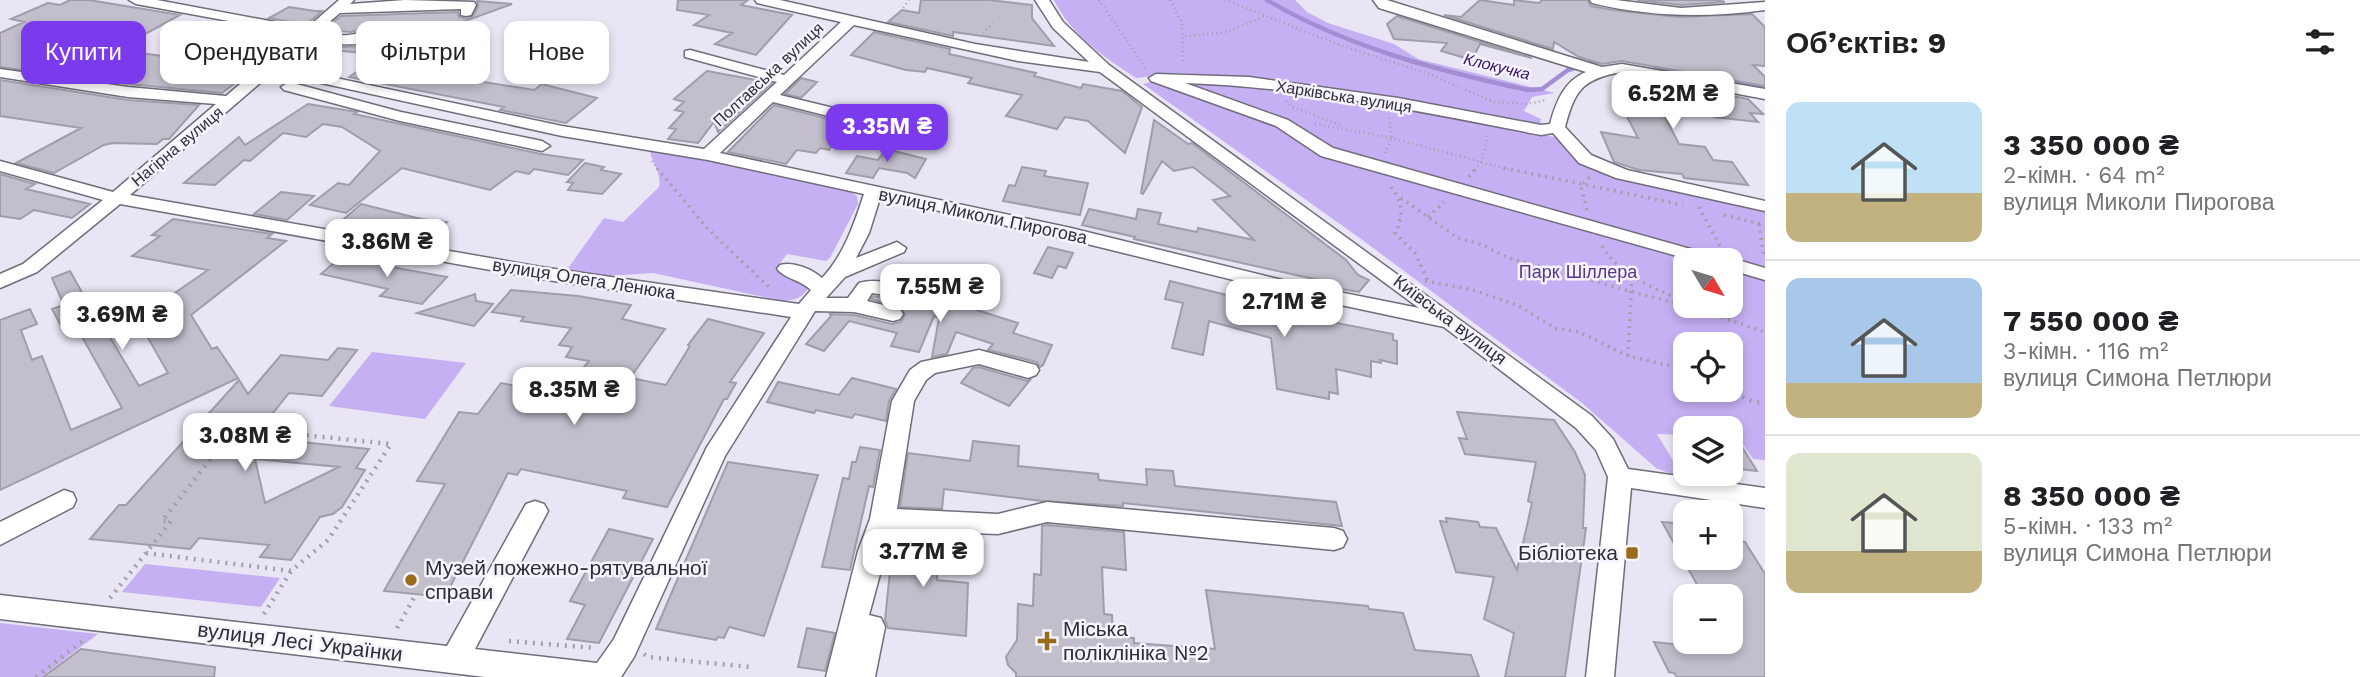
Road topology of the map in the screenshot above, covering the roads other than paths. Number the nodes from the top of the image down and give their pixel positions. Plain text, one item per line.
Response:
1 (136, 0) edge
2 (762, 0) edge
3 (1041, 0) edge
4 (1380, 0) edge
5 (1597, 0) edge
6 (1678, 0) edge
7 (409, 3) edge
8 (341, 4) edge
9 (812, 5) edge
10 (1765, 6) edge
11 (466, 12) dead end
12 (1686, 14) junction
13 (852, 19) junction
14 (245, 21) edge
15 (321, 21) edge
16 (690, 54) dead end
17 (1104, 68) junction
18 (1593, 69) junction
19 (0, 73) edge
20 (1155, 78) junction
21 (787, 80) junction
22 (342, 83) edge
23 (251, 84) edge
24 (1130, 85) junction
25 (1755, 88) edge
26 (245, 89) junction
27 (769, 97) junction
28 (230, 100) junction
29 (840, 114) dead end
30 (1557, 128) junction
31 (542, 146) dead end
32 (708, 155) junction
33 (0, 166) edge
34 (873, 192) junction
35 (116, 198) junction
36 (1763, 211) edge
37 (897, 248) dead end
38 (1687, 248) edge
39 (1743, 265) edge
40 (787, 269) dead end
41 (1765, 274) edge
42 (0, 282) edge
43 (908, 293) dead end
44 (818, 295) junction
45 (854, 305) junction
46 (893, 314) dead end
47 (1452, 322) junction
48 (1028, 370) dead end
49 (1620, 477) junction
50 (1765, 498) edge
51 (64, 500) dead end
52 (535, 511) dead end
53 (883, 519) junction
54 (0, 534) edge
55 (1334, 539) dead end
56 (0, 607) edge
57 (872, 627) dead end
58 (454, 660) junction
59 (601, 677) edge
60 (840, 677) edge
61 (861, 677) edge
62 (1600, 677) edge

1 - 14 street
2 - 9 street
3 - 17 street, Київська вулиця
4 - 18 street
5 - 12 street
6 - 12 street
7 - 8 street
7 - 11 street
8 - 15 street, Нагірна вулиця
9 - 13 street
10 - 12 street
13 - 17 street
13 - 21 street, Полтавська вулиця
16 - 21 street
17 - 24 street, Київська вулиця
18 - 25 street
18 - 30 street
19 - 28 street
20 - 24 street, Харківська вулиця
20 - 30 street, Харківська вулиця
20 - 38 street
21 - 27 street, Полтавська вулиця
22 - 32 street, вулиця Миколи Пирогова
23 - 26 street, Нагірна вулиця
24 - 47 street, Київська вулиця
26 - 28 street, Нагірна вулиця
26 - 31 street
27 - 29 street
27 - 32 street, Полтавська вулиця
28 - 35 street, Нагірна вулиця
30 - 36 street
32 - 34 street, вулиця Миколи Пирогова
33 - 35 street, вулиця Олега Ленюка
34 - 44 street
34 - 47 street, вулиця Миколи Пирогова
35 - 42 street, Нагірна вулиця
35 - 44 street, вулиця Олега Ленюка
37 - 44 street
39 - 41 street
40 - 44 street
43 - 45 street
44 - 45 street, вулиця Олега Ленюка
44 - 59 street
45 - 46 street, вулиця Олега Ленюка
47 - 49 street, Київська вулиця
48 - 53 street
49 - 50 street
49 - 62 street
51 - 54 street
52 - 58 street
53 - 55 street
53 - 60 street
56 - 58 street, вулиця Лесі Українки
57 - 61 street
58 - 59 street, вулиця Лесі Українки

